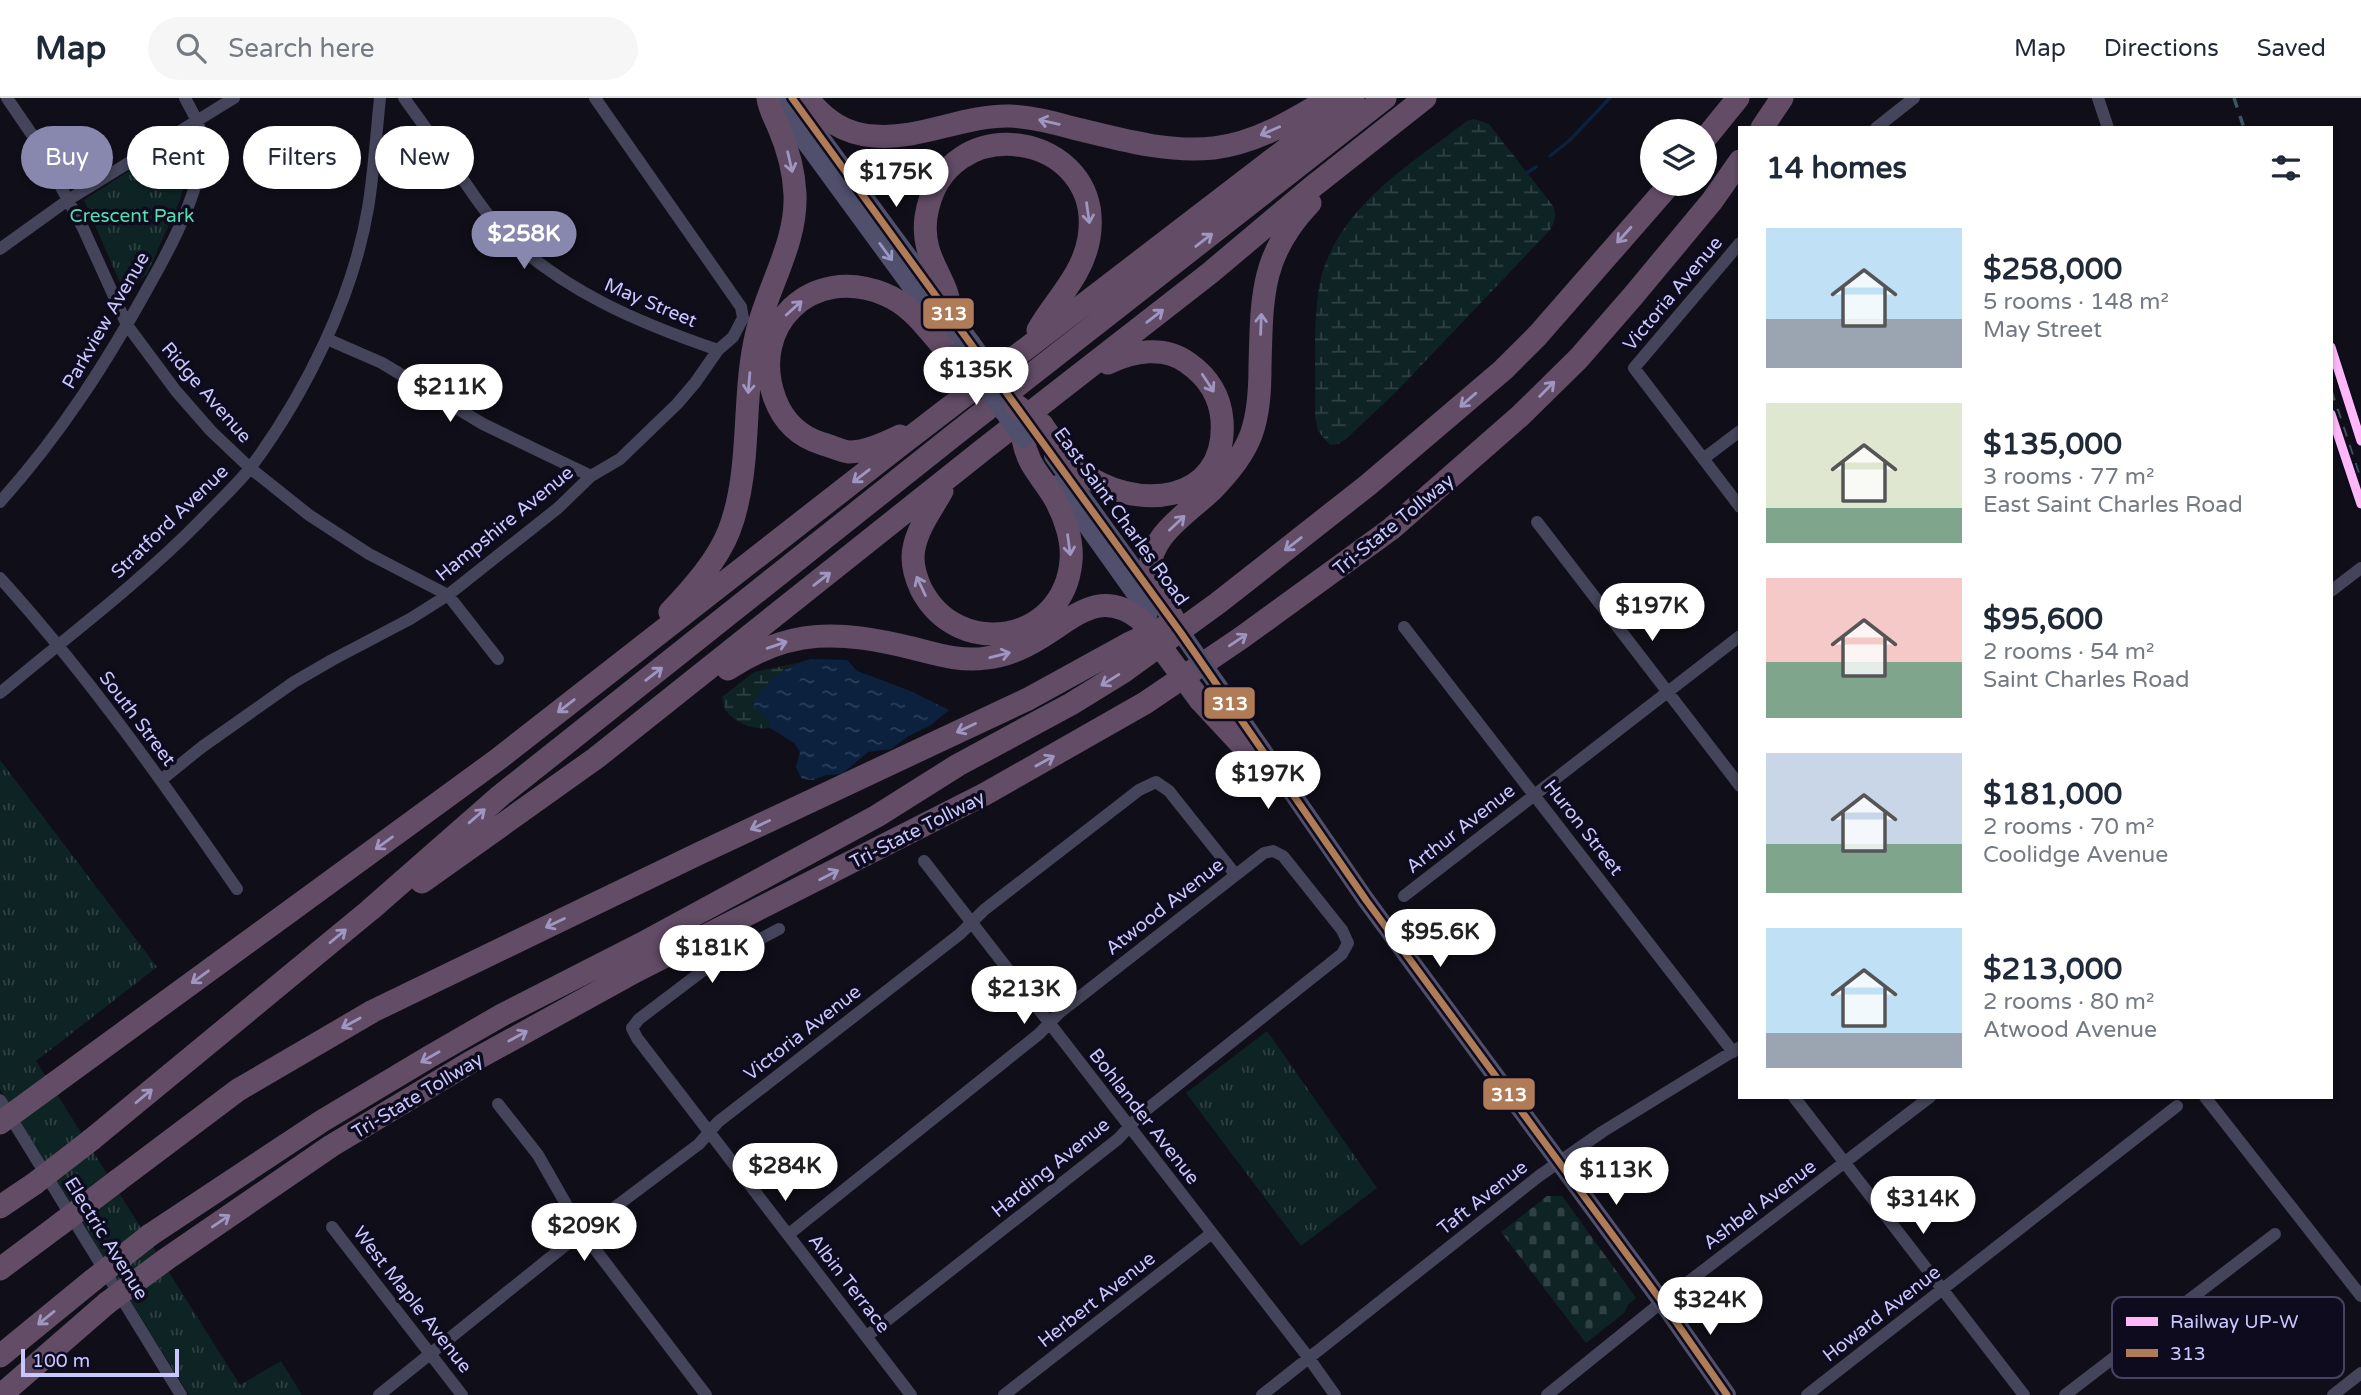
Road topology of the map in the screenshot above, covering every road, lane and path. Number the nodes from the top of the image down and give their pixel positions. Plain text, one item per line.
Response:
1 (7, 98) edge
2 (185, 98) edge
3 (234, 98) edge
4 (380, 98) edge
5 (404, 98) edge
6 (595, 98) edge
7 (768, 98) edge
8 (774, 98) edge
9 (792, 98) edge
10 (807, 98) edge
11 (1330, 98) edge
12 (1353, 98) edge
13 (1385, 98) edge
14 (1427, 98) edge
15 (1738, 98) edge
16 (1782, 98) edge
17 (1914, 98) edge
18 (2098, 98) edge
19 (197, 120) junction
20 (1717, 124) edge
21 (1763, 126) edge
22 (1878, 126) edge
23 (2107, 126) edge
24 (1738, 164) edge
25 (1660, 196) edge
26 (68, 200) junction
27 (1738, 245) edge
28 (0, 249) edge
29 (950, 313) junction
30 (127, 325) junction
31 (327, 339) junction
32 (1027, 348) junction
33 (718, 350) junction
34 (961, 350) junction
35 (976, 374) joint
36 (1062, 388) junction
37 (1017, 406) joint
38 (934, 419) junction
39 (1033, 432) junction
40 (1738, 433) edge
41 (1703, 459) junction
42 (250, 468) junction
43 (591, 476) junction
44 (950, 477) junction
45 (0, 502) edge
46 (1738, 504) edge
47 (1537, 522) dead end
48 (2361, 568) edge
49 (0, 578) edge
50 (2333, 589) edge
51 (448, 595) junction
52 (1218, 603) junction
53 (1154, 610) junction
54 (1404, 627) dead end
55 (1181, 633) joint
56 (1738, 638) edge
57 (56, 645) junction
58 (498, 659) dead end
59 (598, 681) junction
60 (1668, 692) junction
61 (0, 693) edge
62 (1209, 694) junction
63 (596, 758) junction
64 (1254, 758) joint
65 (161, 780) junction
66 (1738, 783) edge
67 (1535, 795) junction
68 (924, 861) dead end
69 (1235, 874) junction
70 (237, 888) dead end
71 (1404, 896) dead end
72 (1366, 900) junction
73 (370, 909) junction
74 (971, 922) junction
75 (779, 929) dead end
76 (1348, 943) joint
77 (1050, 1024) junction
78 (1736, 1049) edge
79 (1796, 1099) edge
80 (1927, 1099) edge
81 (2207, 1099) edge
82 (0, 1100) edge
83 (498, 1104) dead end
84 (2177, 1106) dead end
85 (0, 1123) edge
86 (1129, 1128) junction
87 (710, 1133) junction
88 (1560, 1162) junction
89 (1845, 1163) junction
90 (30, 1187) junction
91 (0, 1207) edge
92 (0, 1215) edge
93 (332, 1227) dead end
94 (582, 1232) junction
95 (1212, 1233) junction
96 (789, 1234) junction
97 (2275, 1234) dead end
98 (0, 1269) edge
99 (1944, 1289) junction
100 (2361, 1296) edge
101 (2193, 1297) edge
102 (1662, 1302) junction
103 (107, 1303) junction
104 (867, 1336) junction
105 (431, 1354) junction
106 (0, 1356) edge
107 (1308, 1357) junction
108 (2112, 1359) edge
109 (2361, 1373) edge
110 (0, 1378) edge
111 (1, 1395) edge
112 (181, 1395) edge
113 (379, 1395) edge
114 (463, 1395) edge
115 (706, 1395) edge
116 (911, 1395) edge
117 (1004, 1395) edge
118 (1262, 1395) edge
119 (1335, 1395) edge
120 (1547, 1395) edge
121 (1727, 1395) edge
122 (1807, 1395) edge
123 (2024, 1395) edge
124 (2065, 1395) edge
125 (2333, 1395) edge

1 - 26 street, Ridge Avenue
2 - 19 street, Parkview Avenue
3 - 19 street
4 - 31 street, Stratford Avenue
5 - 33 street, May Street
6 - 33 street, Hampshire Avenue
7 -> 59 highway
8 -> 34 main road
9 - 29 main road
11 -> 10 highway
12 - 32 highway
73 -> 13 highway
36 -> 14 highway
53 -> 14 highway
15 - 20 highway
16 - 21 highway
17 - 22 street
18 - 23 street
19 - 26 street
19 - 30 street, Parkview Avenue
103 -> 24 highway, Tri-State Tollway, bridge
25 -> 52 highway, Tri-State Tollway
26 - 28 street
26 - 30 street, Ridge Avenue
27 - 41 street, Victoria Avenue
29 -> 32 highway
29 - 34 main road
30 - 42 street, Ridge Avenue
30 - 45 street, Parkview Avenue
31 - 42 street, Stratford Avenue
31 - 43 street
32 - 38 highway
33 - 43 street, Hampshire Avenue
34 - 35 highway, bridge
34 - 37 main road, bridge
38 -> 34 highway
35 - 39 main road, East Saint Charles Road, bridge
36 -> 39 highway
36 - 44 highway
37 - 39 highway, bridge
38 -> 59 highway
39 -> 44 highway
39 - 53 main road, East Saint Charles Road
40 - 41 street
41 - 46 street
42 - 51 street, Ridge Avenue
42 - 57 street, Stratford Avenue
43 - 51 street, Hampshire Avenue
63 -> 44 highway
47 - 60 street
48 - 50 street
49 - 57 street, South Street
51 - 58 street, Ridge Avenue
51 - 65 street, Hampshire Avenue
52 -> 98 highway, bridge
52 -> 106 highway, Tri-State Tollway, bridge
53 - 55 highway, bridge
53 - 62 highway, bridge
63 -> 53 highway
54 - 67 street, Huron Street
55 - 62 main road, East Saint Charles Road, bridge
56 - 60 street, Arthur Avenue
57 - 61 street, Stratford Avenue
57 - 65 street, South Street
59 -> 85 highway, bridge
60 - 66 street
60 - 67 street, Arthur Avenue
62 - 64 highway
62 - 72 main road, East Saint Charles Road
63 - 73 highway
64 - 72 main road
65 - 70 street, South Street
67 - 71 street, Arthur Avenue
67 - 78 street, Huron Street
68 - 74 street, Bohlander Avenue
69 - 74 street, Victoria Avenue
69 - 76 street, Atwood Avenue
69 - 77 street, Atwood Avenue
72 - 88 main road
90 -> 73 highway, bridge
74 - 77 street, Bohlander Avenue
74 - 87 street, Victoria Avenue
75 - 87 street, Albin Terrace
76 - 86 street, Harding Avenue
77 - 86 street, Bohlander Avenue
77 - 96 street, Atwood Avenue
78 - 88 street, Taft Avenue
79 - 89 street
80 - 89 street, Ashbel Avenue
81 - 100 street
82 - 112 street, Electric Avenue
83 - 94 street
84 - 99 street, Howard Avenue
86 - 95 street, Bohlander Avenue
86 - 104 street, Harding Avenue
87 - 94 street, Victoria Avenue
87 - 96 street, Albin Terrace
88 - 102 main road
88 - 107 street, Taft Avenue
89 - 99 street
89 - 102 street, Ashbel Avenue
90 - 91 highway
90 - 92 highway
93 - 105 street, West Maple Avenue
94 - 105 street, Victoria Avenue
94 - 115 street
95 - 107 street, Bohlander Avenue
95 - 117 street, Herbert Avenue
96 - 104 street, Albin Terrace
97 - 101 street
99 - 122 street, Howard Avenue
99 - 123 street
102 - 120 street, Ashbel Avenue
102 - 121 main road
103 - 110 highway, Tri-State Tollway
103 - 111 highway
104 - 116 street, Albin Terrace
105 - 113 street, Victoria Avenue
105 - 114 street, West Maple Avenue
107 - 118 street, Taft Avenue
107 - 119 street, Bohlander Avenue
108 - 124 street
109 - 125 street

